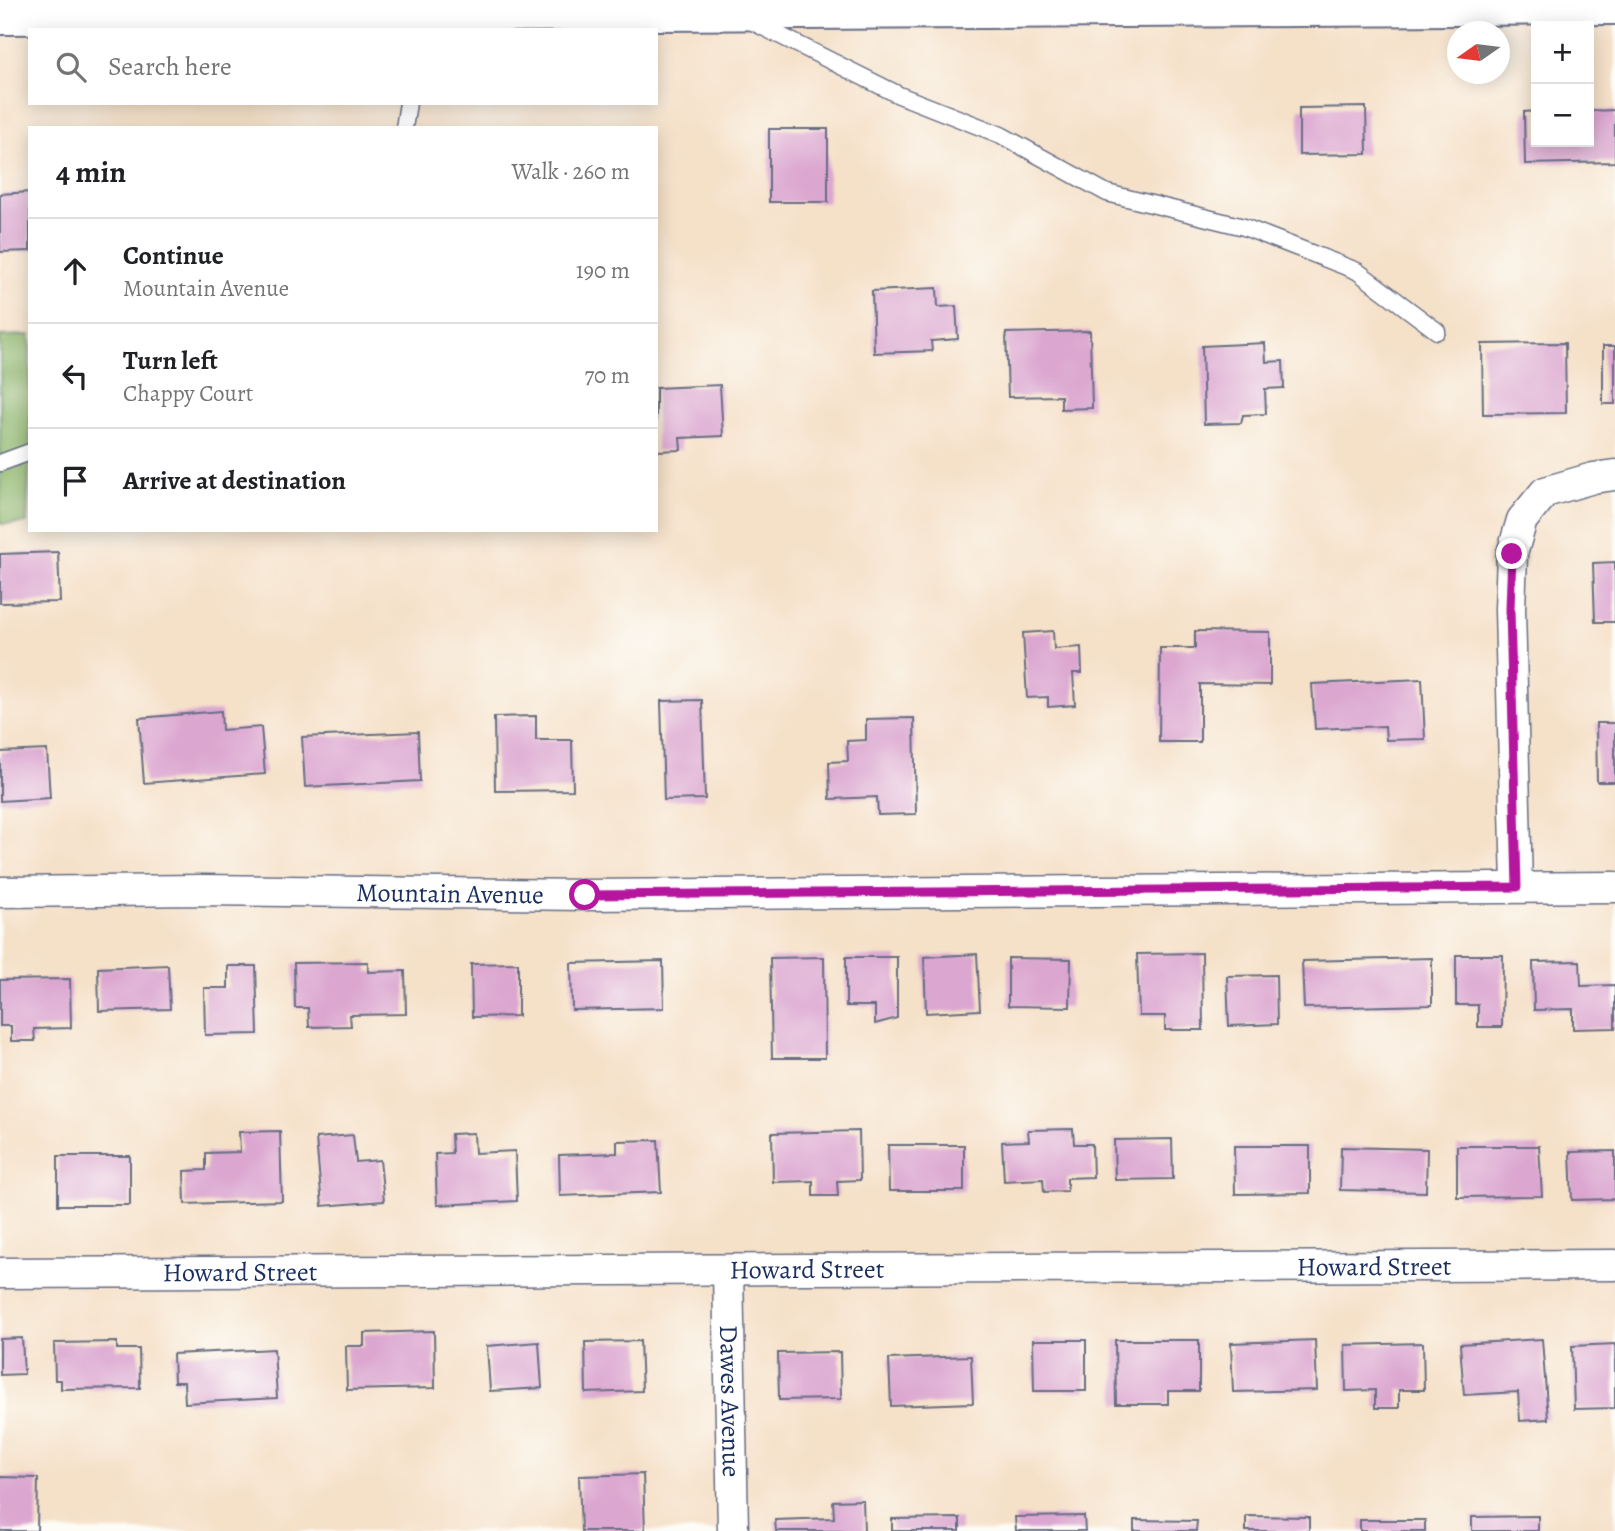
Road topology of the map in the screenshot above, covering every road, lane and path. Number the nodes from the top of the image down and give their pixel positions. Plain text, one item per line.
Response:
1 (1398, 3) edge
2 (997, 5) edge
3 (1615, 5) edge
4 (230, 6) edge
5 (629, 6) edge
6 (731, 11) junction
7 (0, 15) edge
8 (420, 21) edge
9 (408, 105) edge
10 (404, 126) edge
11 (1437, 331) dead end
12 (28, 453) edge
13 (0, 463) edge
14 (1615, 475) edge
15 (1517, 887) junction
16 (1615, 887) edge
17 (0, 892) edge
18 (1615, 1265) edge
19 (728, 1270) junction
20 (0, 1273) edge
21 (733, 1531) edge

1 - 2 main road
1 - 3 main road
2 - 6 main road
4 - 7 main road
4 - 8 main road
5 - 6 main road
5 - 8 main road
6 - 11 lane
9 - 10 lane
12 - 13 lane
14 - 15 street
15 - 16 street, Mountain Avenue
15 - 17 street, Mountain Avenue
18 - 19 street, Howard Street
19 - 20 street, Howard Street
19 - 21 street, Dawes Avenue

